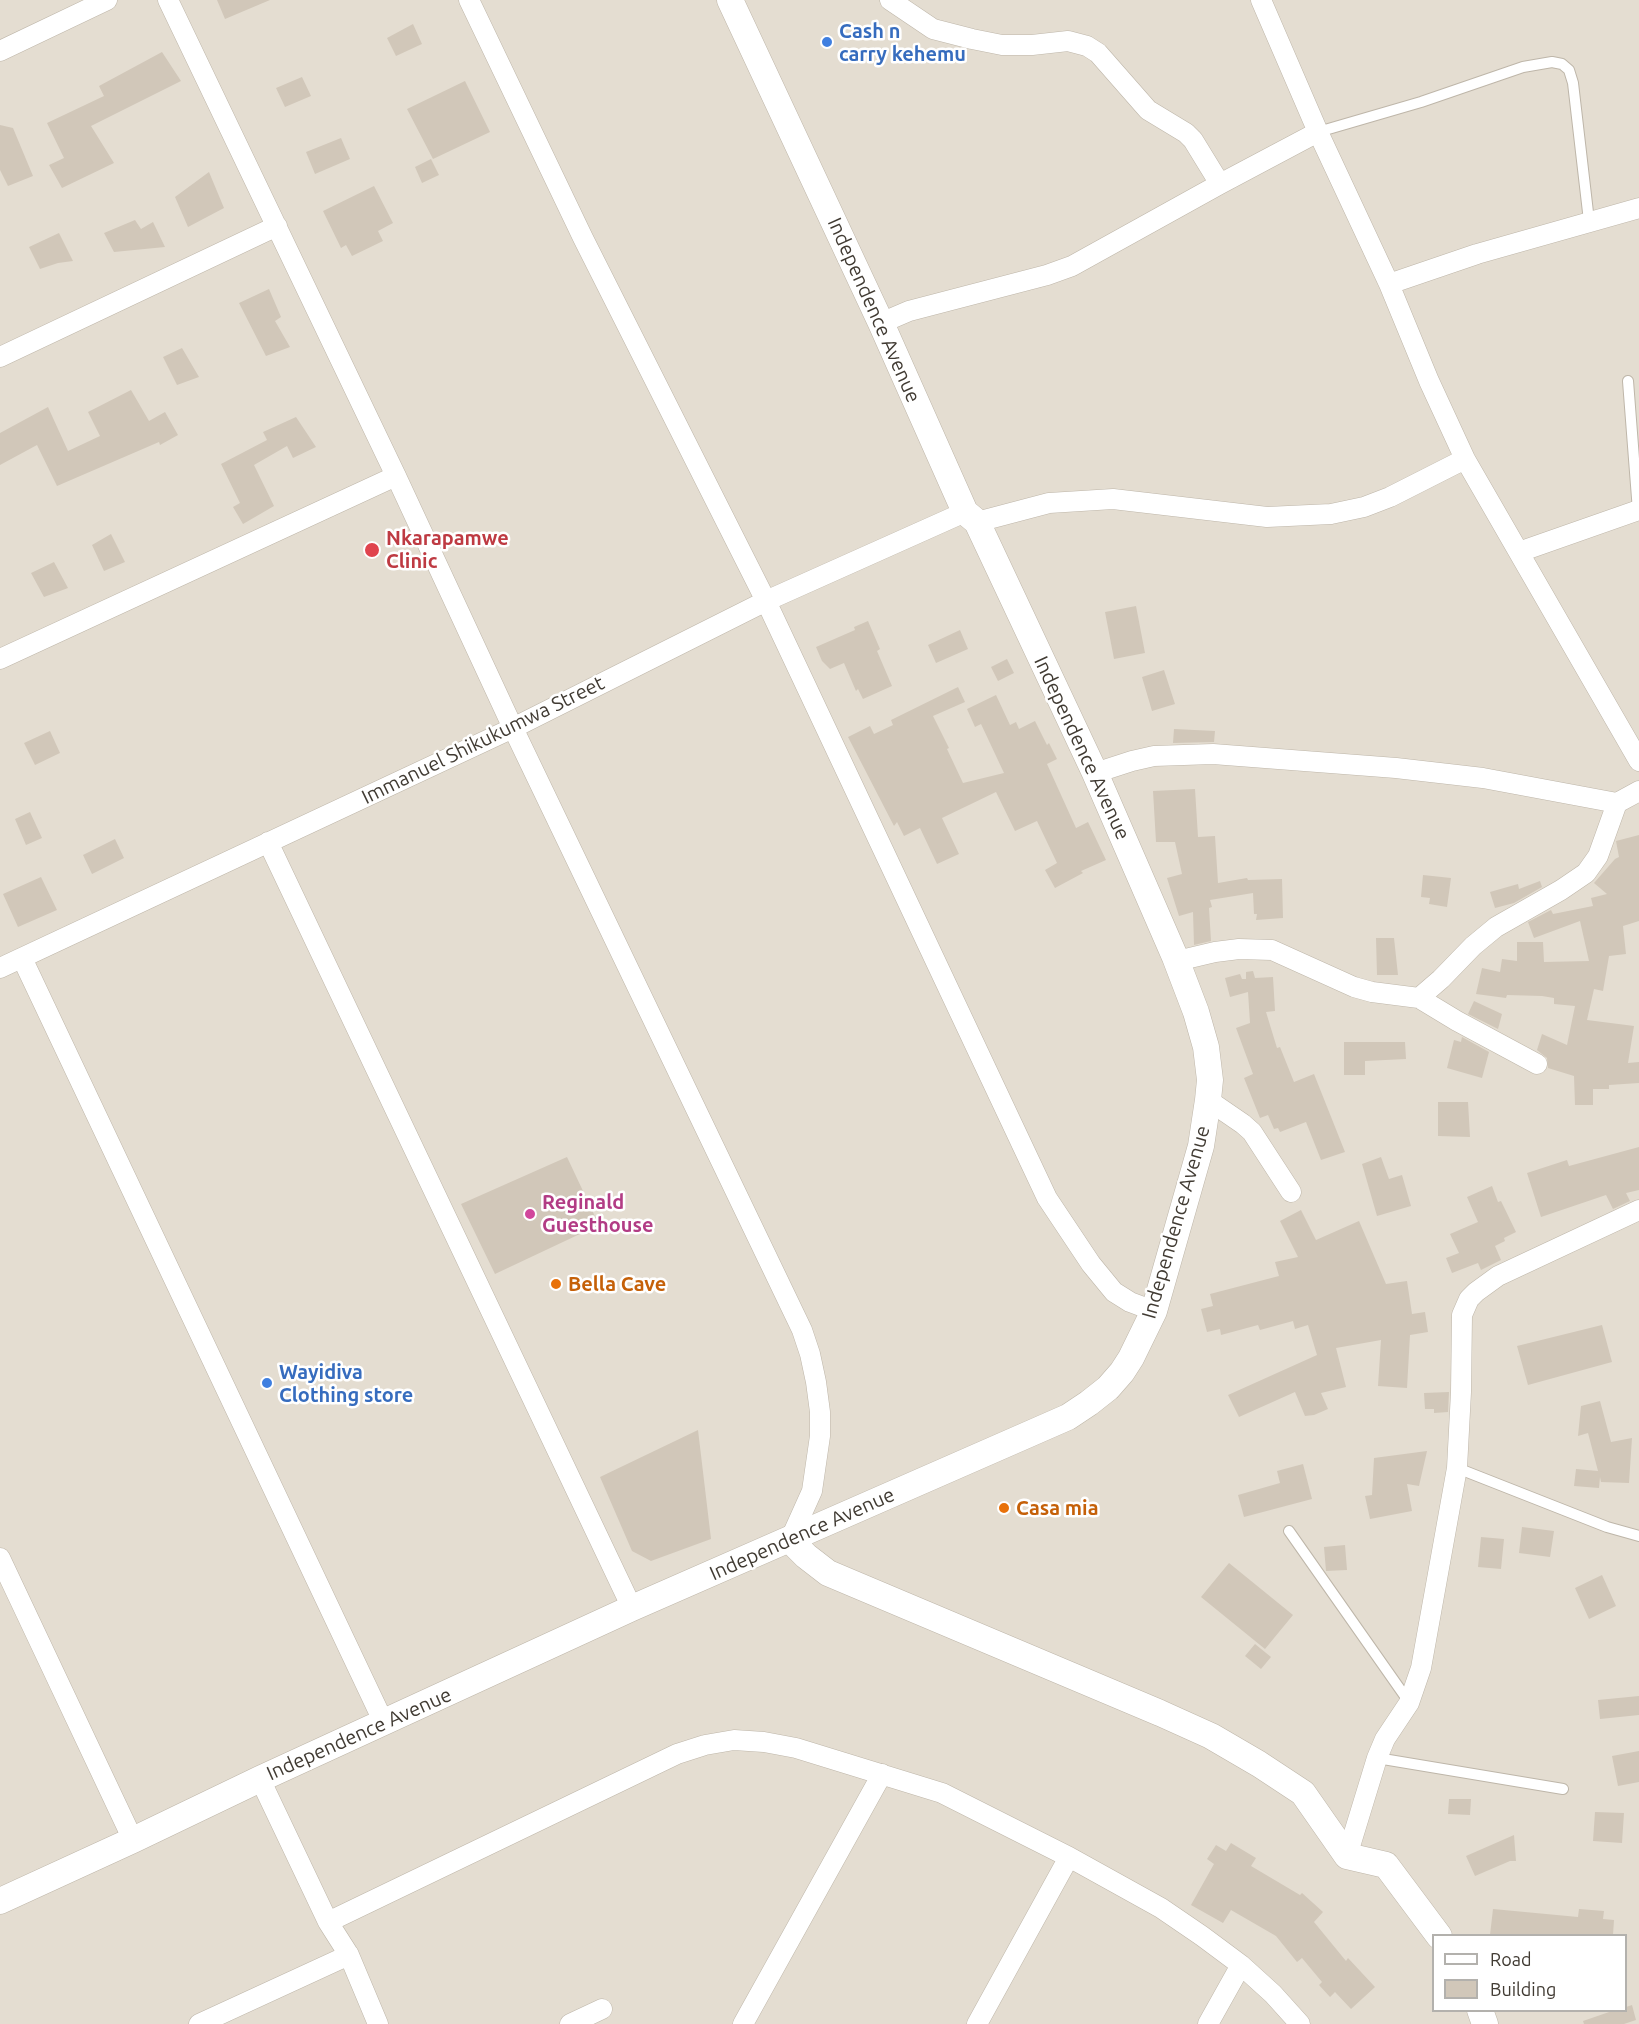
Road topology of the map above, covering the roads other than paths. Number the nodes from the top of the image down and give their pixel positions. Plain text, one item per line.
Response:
1 (107, 0) edge
2 (168, 0) edge
3 (469, 0) edge
4 (730, 0) edge
5 (891, 0) edge
6 (1261, 0) edge
7 (0, 51) edge
8 (1318, 132) junction
9 (1220, 184) junction
10 (1639, 208) edge
11 (1589, 221) junction
12 (277, 226) junction
13 (1389, 284) junction
14 (881, 323) junction
15 (0, 357) edge
16 (1628, 381) dead end
17 (1465, 459) junction
18 (396, 476) junction
19 (1639, 510) edge
20 (971, 517) junction
21 (1519, 552) junction
22 (766, 601) junction
23 (0, 659) edge
24 (513, 728) junction
25 (1632, 735) edge
26 (1639, 761) edge
27 (1095, 773) junction
28 (1639, 791) edge
29 (1617, 803) junction
30 (268, 842) junction
31 (22, 958) junction
32 (1177, 961) junction
33 (0, 968) edge
34 (1419, 998) junction
35 (1537, 1064) dead end
36 (1208, 1100) junction
37 (1292, 1192) dead end
38 (1639, 1210) edge
39 (1154, 1311) junction
40 (1457, 1468) junction
41 (1289, 1531) dead end
42 (1639, 1536) edge
43 (790, 1540) junction
44 (0, 1558) edge
45 (632, 1608) junction
46 (1409, 1703) junction
47 (384, 1723) junction
48 (1377, 1758) junction
49 (882, 1774) junction
50 (260, 1779) junction
51 (1563, 1789) dead end
52 (133, 1840) junction
53 (1347, 1856) junction
54 (1069, 1857) junction
55 (0, 1901) edge
56 (328, 1922) junction
57 (1438, 1934) edge
58 (348, 1955) junction
59 (1241, 1965) junction
60 (602, 2009) dead end
61 (199, 2024) edge
62 (378, 2024) edge
63 (570, 2024) edge
64 (743, 2024) edge
65 (977, 2024) edge
66 (1208, 2024) edge
67 (1300, 2024) edge

1 - 7 street
2 - 12 street
3 - 22 street
4 - 14 street, Independence Avenue
5 - 9 street
6 - 8 street
8 - 9 street
8 - 11 lane
8 - 13 street
9 - 14 street
10 - 11 street
11 - 13 street
12 - 15 street
12 - 18 street
13 - 17 street
14 - 20 street, Independence Avenue
16 - 19 lane
17 - 20 street, Immanuel Shikukumwa Street
17 - 21 street
18 - 23 street
18 - 24 street
19 - 21 street
20 - 22 street, Immanuel Shikukumwa Street
20 - 27 street, Independence Avenue
21 - 25 street
22 - 24 street, Immanuel Shikukumwa Street
22 - 39 street
24 - 30 street, Immanuel Shikukumwa Street
24 - 43 street
25 - 26 street
27 - 29 street
27 - 32 street, Independence Avenue
28 - 29 street
29 - 34 street
30 - 31 street, Immanuel Shikukumwa Street
30 - 45 street
31 - 33 street, Immanuel Shikukumwa Street
31 - 47 street
32 - 34 street
32 - 36 street, Independence Avenue
34 - 35 street
36 - 37 street
36 - 39 street, Independence Avenue
38 - 40 street
39 - 43 street, Independence Avenue
40 - 42 lane
40 - 46 street
41 - 46 lane
43 - 45 street, Independence Avenue
43 - 53 street
44 - 52 street
45 - 47 street, Independence Avenue
46 - 48 street
47 - 50 street, Independence Avenue
48 - 51 lane
48 - 53 street
49 - 54 street
49 - 56 street
49 - 64 street
50 - 52 street, Independence Avenue
50 - 56 street
52 - 55 street, Independence Avenue
53 - 57 street
54 - 59 street
54 - 65 street
56 - 58 street
58 - 61 street
58 - 62 street
59 - 66 street
59 - 67 street
60 - 63 street

